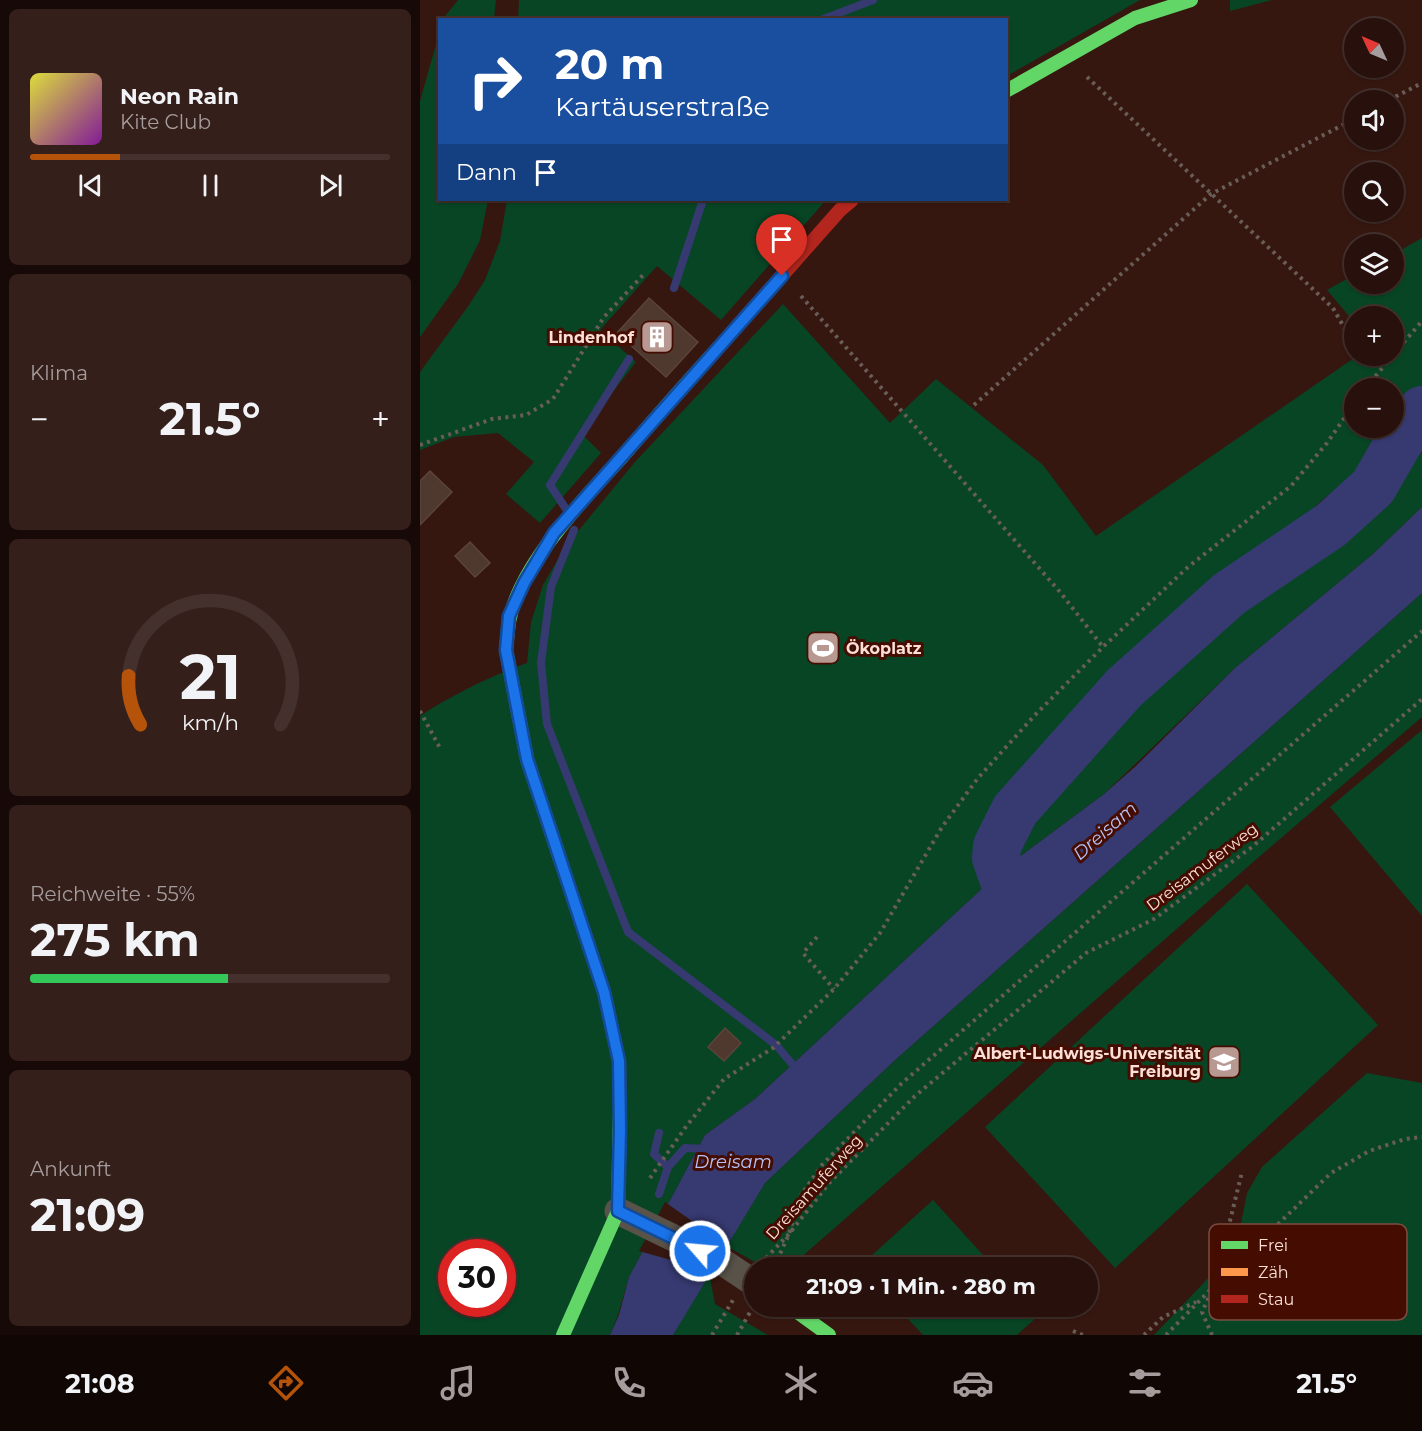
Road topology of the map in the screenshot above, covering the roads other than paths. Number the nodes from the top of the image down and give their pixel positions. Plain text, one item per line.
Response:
1 (1191, 0) edge
2 (1008, 91) edge
3 (851, 201) edge
4 (628, 1215) junction
5 (744, 1270) edge
6 (804, 1317) edge
7 (563, 1335) edge
8 (829, 1335) edge

1 - 2 street
3 - 4 street
4 - 5 street
4 - 7 street
6 - 8 street

